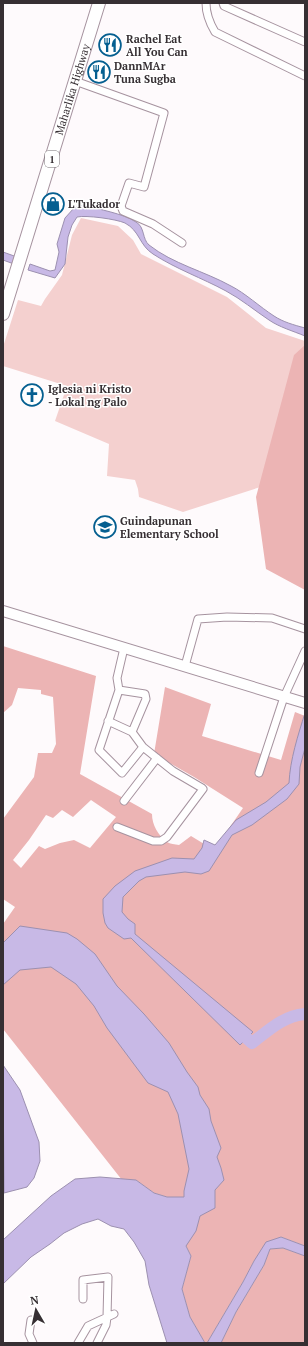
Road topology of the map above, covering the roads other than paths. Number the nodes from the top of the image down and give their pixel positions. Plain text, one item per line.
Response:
1 (99, 3) edge
2 (206, 3) edge
3 (223, 3) edge
4 (305, 42) edge
5 (305, 76) edge
6 (75, 81) junction
7 (182, 244) dead end
8 (3, 314) edge
9 (3, 611) edge
10 (305, 629) edge
11 (124, 648) junction
12 (305, 651) edge
13 (185, 666) junction
14 (119, 690) junction
15 (284, 697) junction
16 (305, 703) edge
17 (108, 721) junction
18 (132, 732) junction
19 (144, 747) junction
20 (157, 758) junction
21 (259, 773) dead end
22 (124, 801) dead end
23 (117, 827) dead end
24 (83, 1299) dead end
25 (111, 1315) junction
26 (31, 1320) dead end
27 (33, 1343) edge
28 (78, 1343) edge
29 (97, 1343) edge

1 - 6 highway, Maharlika Highway / 1
2 - 5 street
3 - 4 street
6 - 7 street
6 - 8 highway, Maharlika Highway / 1
9 - 11 main road
10 - 13 street
11 - 13 main road
11 - 14 street
12 - 15 street
13 - 15 main road
14 - 17 street
14 - 18 street
15 - 16 main road
15 - 21 street
17 - 18 street
17 - 19 street
18 - 19 street
19 - 20 street
20 - 22 street
20 - 23 street
24 - 25 street
25 - 28 street
25 - 29 street
26 - 27 street

